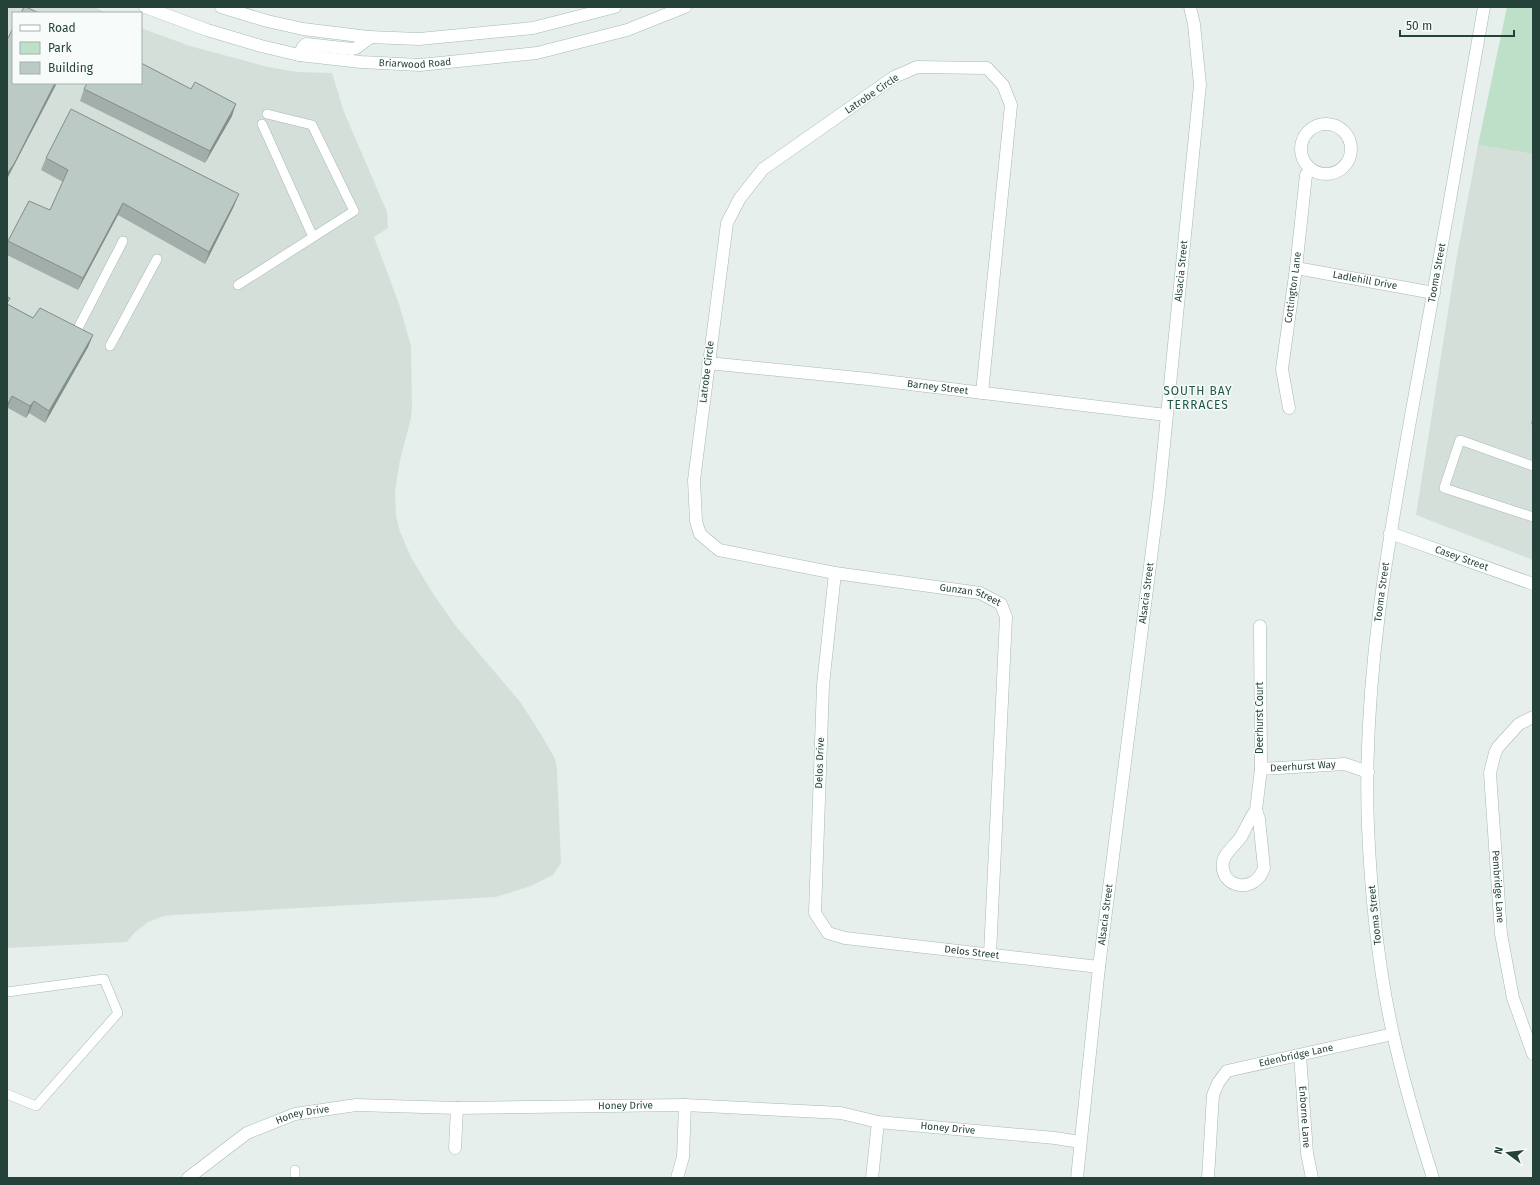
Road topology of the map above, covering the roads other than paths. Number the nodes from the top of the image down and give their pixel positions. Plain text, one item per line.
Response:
1 (145, 7) edge
2 (221, 7) edge
3 (615, 7) edge
4 (685, 7) edge
5 (1190, 7) edge
6 (1484, 7) edge
7 (371, 37) junction
8 (299, 55) junction
9 (267, 114) dead end
10 (262, 124) dead end
11 (1311, 169) junction
12 (313, 237) junction
13 (124, 241) dead end
14 (157, 259) dead end
15 (1296, 268) junction
16 (238, 285) dead end
17 (1434, 293) junction
18 (77, 330) edge
19 (110, 346) dead end
20 (708, 363) junction
21 (982, 393) junction
22 (1290, 408) dead end
23 (1166, 415) junction
24 (1533, 466) edge
25 (694, 480) joint
26 (1533, 517) edge
27 (1390, 533) junction
28 (835, 573) junction
29 (1533, 584) edge
30 (1260, 626) dead end
31 (1533, 718) edge
32 (1261, 769) junction
33 (1368, 772) junction
34 (1256, 810) junction
35 (845, 938) joint
36 (990, 954) junction
37 (1099, 967) junction
38 (7, 992) edge
39 (1393, 1034) junction
40 (1533, 1054) edge
41 (1300, 1055) junction
42 (7, 1094) edge
43 (685, 1105) junction
44 (457, 1108) junction
45 (878, 1122) junction
46 (1080, 1142) junction
47 (455, 1148) dead end
48 (188, 1178) edge
49 (677, 1178) edge
50 (872, 1178) edge
51 (1076, 1178) edge
52 (1208, 1178) edge
53 (1312, 1178) edge
54 (1433, 1178) edge

1 - 8 street, Briarwood Road
2 - 7 street
3 - 7 street
4 - 8 street, Briarwood Road
5 - 23 street, Alsacia Street
6 - 17 street, Tooma Street
7 - 8 street
9 - 12 lane
10 - 12 lane
11 - 11 street
11 - 15 street, Cottington Lane
12 - 16 lane
13 - 18 lane
14 - 19 lane
15 - 17 street, Ladlehill Drive
15 - 22 street, Cottington Lane
17 - 27 street, Tooma Street
20 - 21 street, Barney Street
20 - 21 street, Latrobe Circle
20 - 25 street, Latrobe Circle
21 - 23 street, Barney Street
23 - 37 street, Alsacia Street
24 - 26 lane
25 - 28 street, Gunzan Street
27 - 29 street, Casey Street
27 - 33 street, Tooma Street
28 - 35 street, Delos Drive
28 - 36 street, Gunzan Street
30 - 32 street, Deerhurst Court
31 - 40 street, Pembridge Lane
32 - 33 street, Deerhurst Way
32 - 34 street, Deerhurst Court
33 - 39 street, Tooma Street
34 - 34 street
35 - 36 street, Delos Street
36 - 37 street, Delos Street
37 - 46 street, Alsacia Street
38 - 42 lane
39 - 41 street, Edenbridge Lane
39 - 54 street, Tooma Street
41 - 52 street, Edenbridge Lane
41 - 53 street, Enborne Lane
43 - 44 street, Honey Drive
43 - 45 street, Honey Drive
43 - 49 street
44 - 47 street
44 - 48 street, Honey Drive
45 - 46 street, Honey Drive
45 - 50 street
46 - 51 street, Alsacia Street

